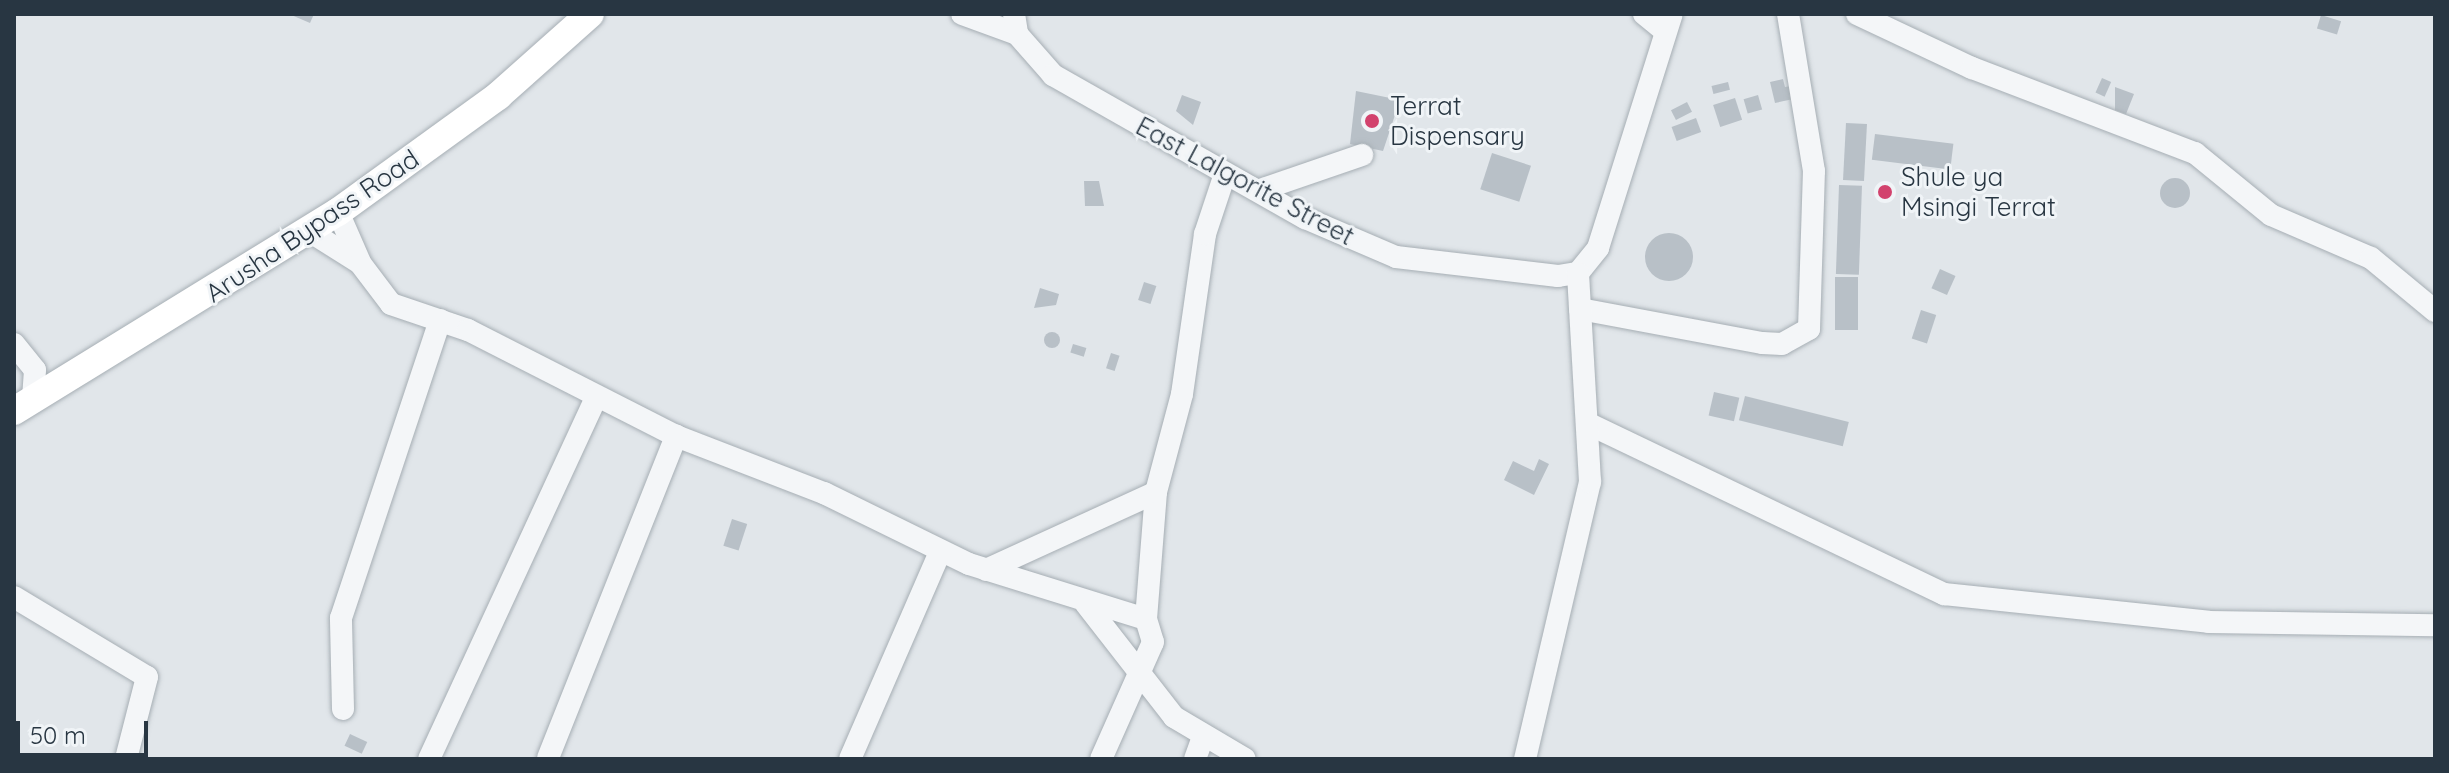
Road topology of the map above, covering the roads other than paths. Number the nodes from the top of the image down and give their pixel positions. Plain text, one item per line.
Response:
1 (590, 14) edge
2 (962, 14) edge
3 (1644, 14) edge
4 (1788, 14) edge
5 (1857, 14) edge
6 (1668, 22) edge
7 (1015, 24) edge
8 (1362, 155) dead end
9 (1225, 174) junction
10 (1260, 190) junction
11 (338, 212) junction
12 (309, 231) junction
13 (360, 263) junction
14 (1578, 273) junction
15 (1580, 309) junction
16 (2435, 311) edge
17 (440, 320) junction
18 (15, 346) edge
19 (35, 370) junction
20 (64, 384) junction
21 (596, 397) junction
22 (24, 406) edge
23 (1589, 424) junction
24 (676, 436) junction
25 (1156, 492) junction
26 (940, 552) junction
27 (986, 570) junction
28 (14, 597) edge
29 (1086, 604) junction
30 (1146, 619) junction
31 (2435, 625) edge
32 (1139, 674) junction
33 (343, 709) dead end
34 (1203, 737) junction
35 (548, 758) edge
36 (126, 759) edge
37 (429, 759) edge
38 (850, 759) edge
39 (1101, 759) edge
40 (1195, 759) edge
41 (1245, 759) edge
42 (1525, 759) edge

1 - 11 main road, Arusha Bypass Road
2 - 7 street
3 - 6 street
4 - 15 street
5 - 16 street
6 - 14 street
7 - 9 street, East Lalgorite Street
8 - 10 street
9 - 10 street, East Lalgorite Street
9 - 25 street
10 - 14 street, East Lalgorite Street
11 - 12 main road, Arusha Bypass Road
11 - 13 street
12 - 13 street
12 - 20 main road, Arusha Bypass Road
13 - 17 street
14 - 15 street
15 - 23 street
17 - 21 street
17 - 33 street
18 - 19 street
19 - 20 street
19 - 22 street
20 - 22 main road, Arusha Bypass Road
21 - 24 street
21 - 37 street
23 - 31 street
23 - 42 street
24 - 26 street
24 - 35 street
25 - 27 street
25 - 30 street
26 - 27 street
26 - 38 street
27 - 29 street
28 - 36 street
29 - 30 street
29 - 32 street
30 - 32 street
32 - 34 street
32 - 39 street
34 - 40 street
34 - 41 street

